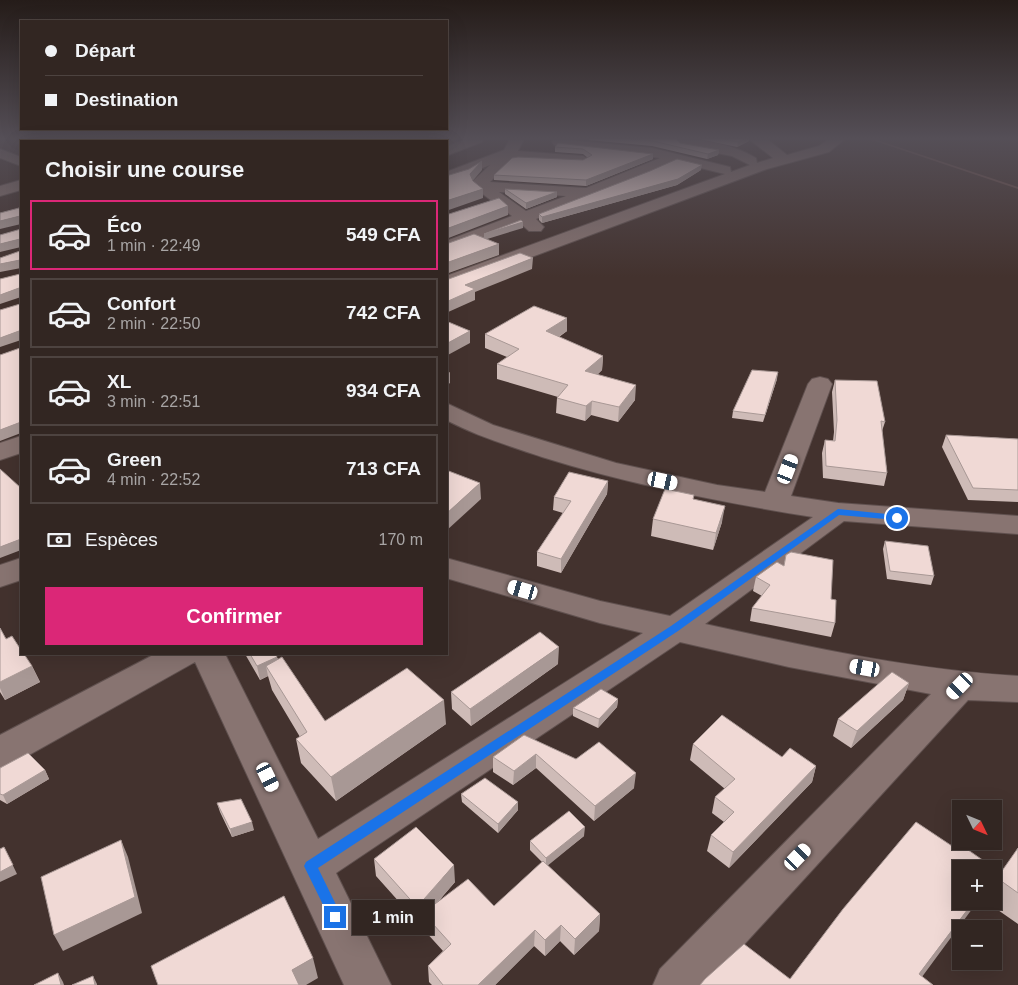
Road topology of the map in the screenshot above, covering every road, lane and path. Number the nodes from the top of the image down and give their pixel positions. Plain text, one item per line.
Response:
1 (482, 185) edge
2 (595, 185) edge
3 (704, 185) edge
4 (709, 185) edge
5 (448, 188) edge
6 (698, 190) junction
7 (491, 193) junction
8 (588, 193) junction
9 (478, 207) edge
10 (524, 218) junction
11 (554, 242) junction
12 (448, 246) edge
13 (448, 282) edge
14 (820, 384) dead end
15 (448, 411) edge
16 (20, 444) edge
17 (0, 452) edge
18 (774, 503) junction
19 (838, 512) junction
20 (1018, 525) edge
21 (20, 568) edge
22 (448, 569) edge
23 (0, 577) edge
24 (675, 629) junction
25 (181, 655) edge
26 (208, 655) edge
27 (960, 686) junction
28 (1018, 689) edge
29 (0, 753) edge
30 (311, 866) junction
31 (368, 985) edge
32 (676, 985) edge

1 - 7 street
2 - 8 street
3 - 6 street
4 - 6 street
5 - 7 street
6 - 11 street
7 - 8 street
7 - 9 street
7 - 10 street
8 - 10 street
10 - 11 street
10 - 12 street
11 - 13 street
14 - 18 street
15 - 18 street
16 - 17 street
18 - 19 street
19 - 20 street
19 - 24 street
21 - 23 street
22 - 24 street
24 - 27 street
24 - 30 street
25 - 29 street
26 - 30 street
27 - 28 street
27 - 32 street
30 - 31 street

